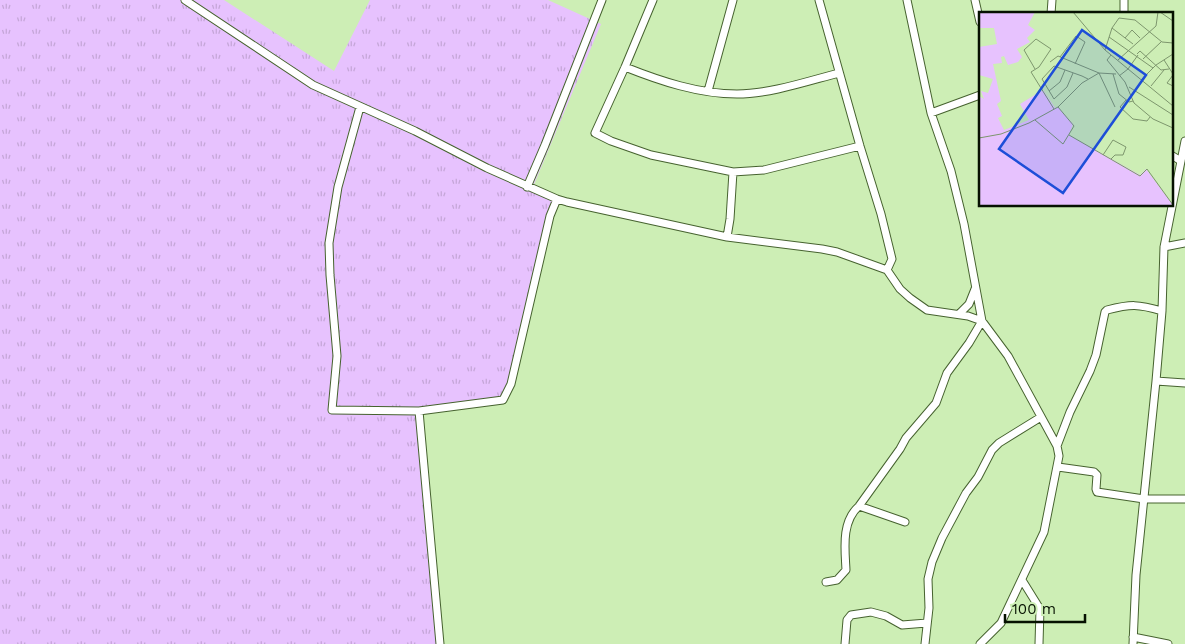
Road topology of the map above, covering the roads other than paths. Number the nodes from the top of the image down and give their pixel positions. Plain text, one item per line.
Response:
1 (185, 0) edge
2 (602, 0) edge
3 (652, 0) edge
4 (733, 0) edge
5 (819, 0) edge
6 (907, 0) edge
7 (975, 0) edge
8 (979, 18) edge
9 (625, 67) junction
10 (840, 73) junction
11 (708, 91) junction
12 (979, 95) edge
13 (360, 107) junction
14 (931, 112) junction
15 (1185, 141) edge
16 (860, 146) junction
17 (1172, 156) edge
18 (1181, 161) junction
19 (733, 172) junction
20 (1181, 178) edge
21 (527, 187) junction
22 (557, 198) junction
23 (727, 237) junction
24 (1185, 243) edge
25 (1164, 247) junction
26 (887, 270) junction
27 (976, 286) junction
28 (1162, 311) junction
29 (959, 314) junction
30 (982, 321) junction
31 (1156, 382) junction
32 (1185, 383) edge
33 (419, 411) junction
34 (1041, 418) junction
35 (1057, 446) junction
36 (1058, 467) junction
37 (1144, 499) junction
38 (1185, 500) edge
39 (859, 506) junction
40 (905, 522) dead end
41 (1022, 580) junction
42 (826, 582) dead end
43 (927, 623) junction
44 (1133, 640) edge
45 (440, 644) edge
46 (845, 644) edge
47 (925, 644) edge
48 (980, 644) edge
49 (1039, 644) edge
50 (1168, 644) edge

1 - 13 street
2 - 21 street
3 - 9 street
4 - 11 street
5 - 10 street
6 - 14 street
7 - 8 street
9 - 11 street
9 - 19 street
10 - 11 street
10 - 16 street
12 - 14 street
13 - 21 street
13 - 33 street
14 - 27 street
15 - 18 street
16 - 19 street
16 - 26 street
17 - 18 street
18 - 20 street
19 - 23 street
20 - 25 street
21 - 22 street
22 - 23 street
22 - 33 street
23 - 26 street
24 - 25 street
25 - 28 street
26 - 29 street
27 - 29 street
27 - 30 street
28 - 31 street
28 - 35 street
29 - 30 street
30 - 34 street
30 - 39 street
31 - 32 street
31 - 37 street
33 - 45 street
34 - 35 street
34 - 43 street
35 - 36 street
36 - 37 street
36 - 41 street
37 - 38 street
37 - 44 street
39 - 40 street
39 - 42 street
41 - 48 street
41 - 49 street
43 - 46 street
43 - 47 street
44 - 50 street

